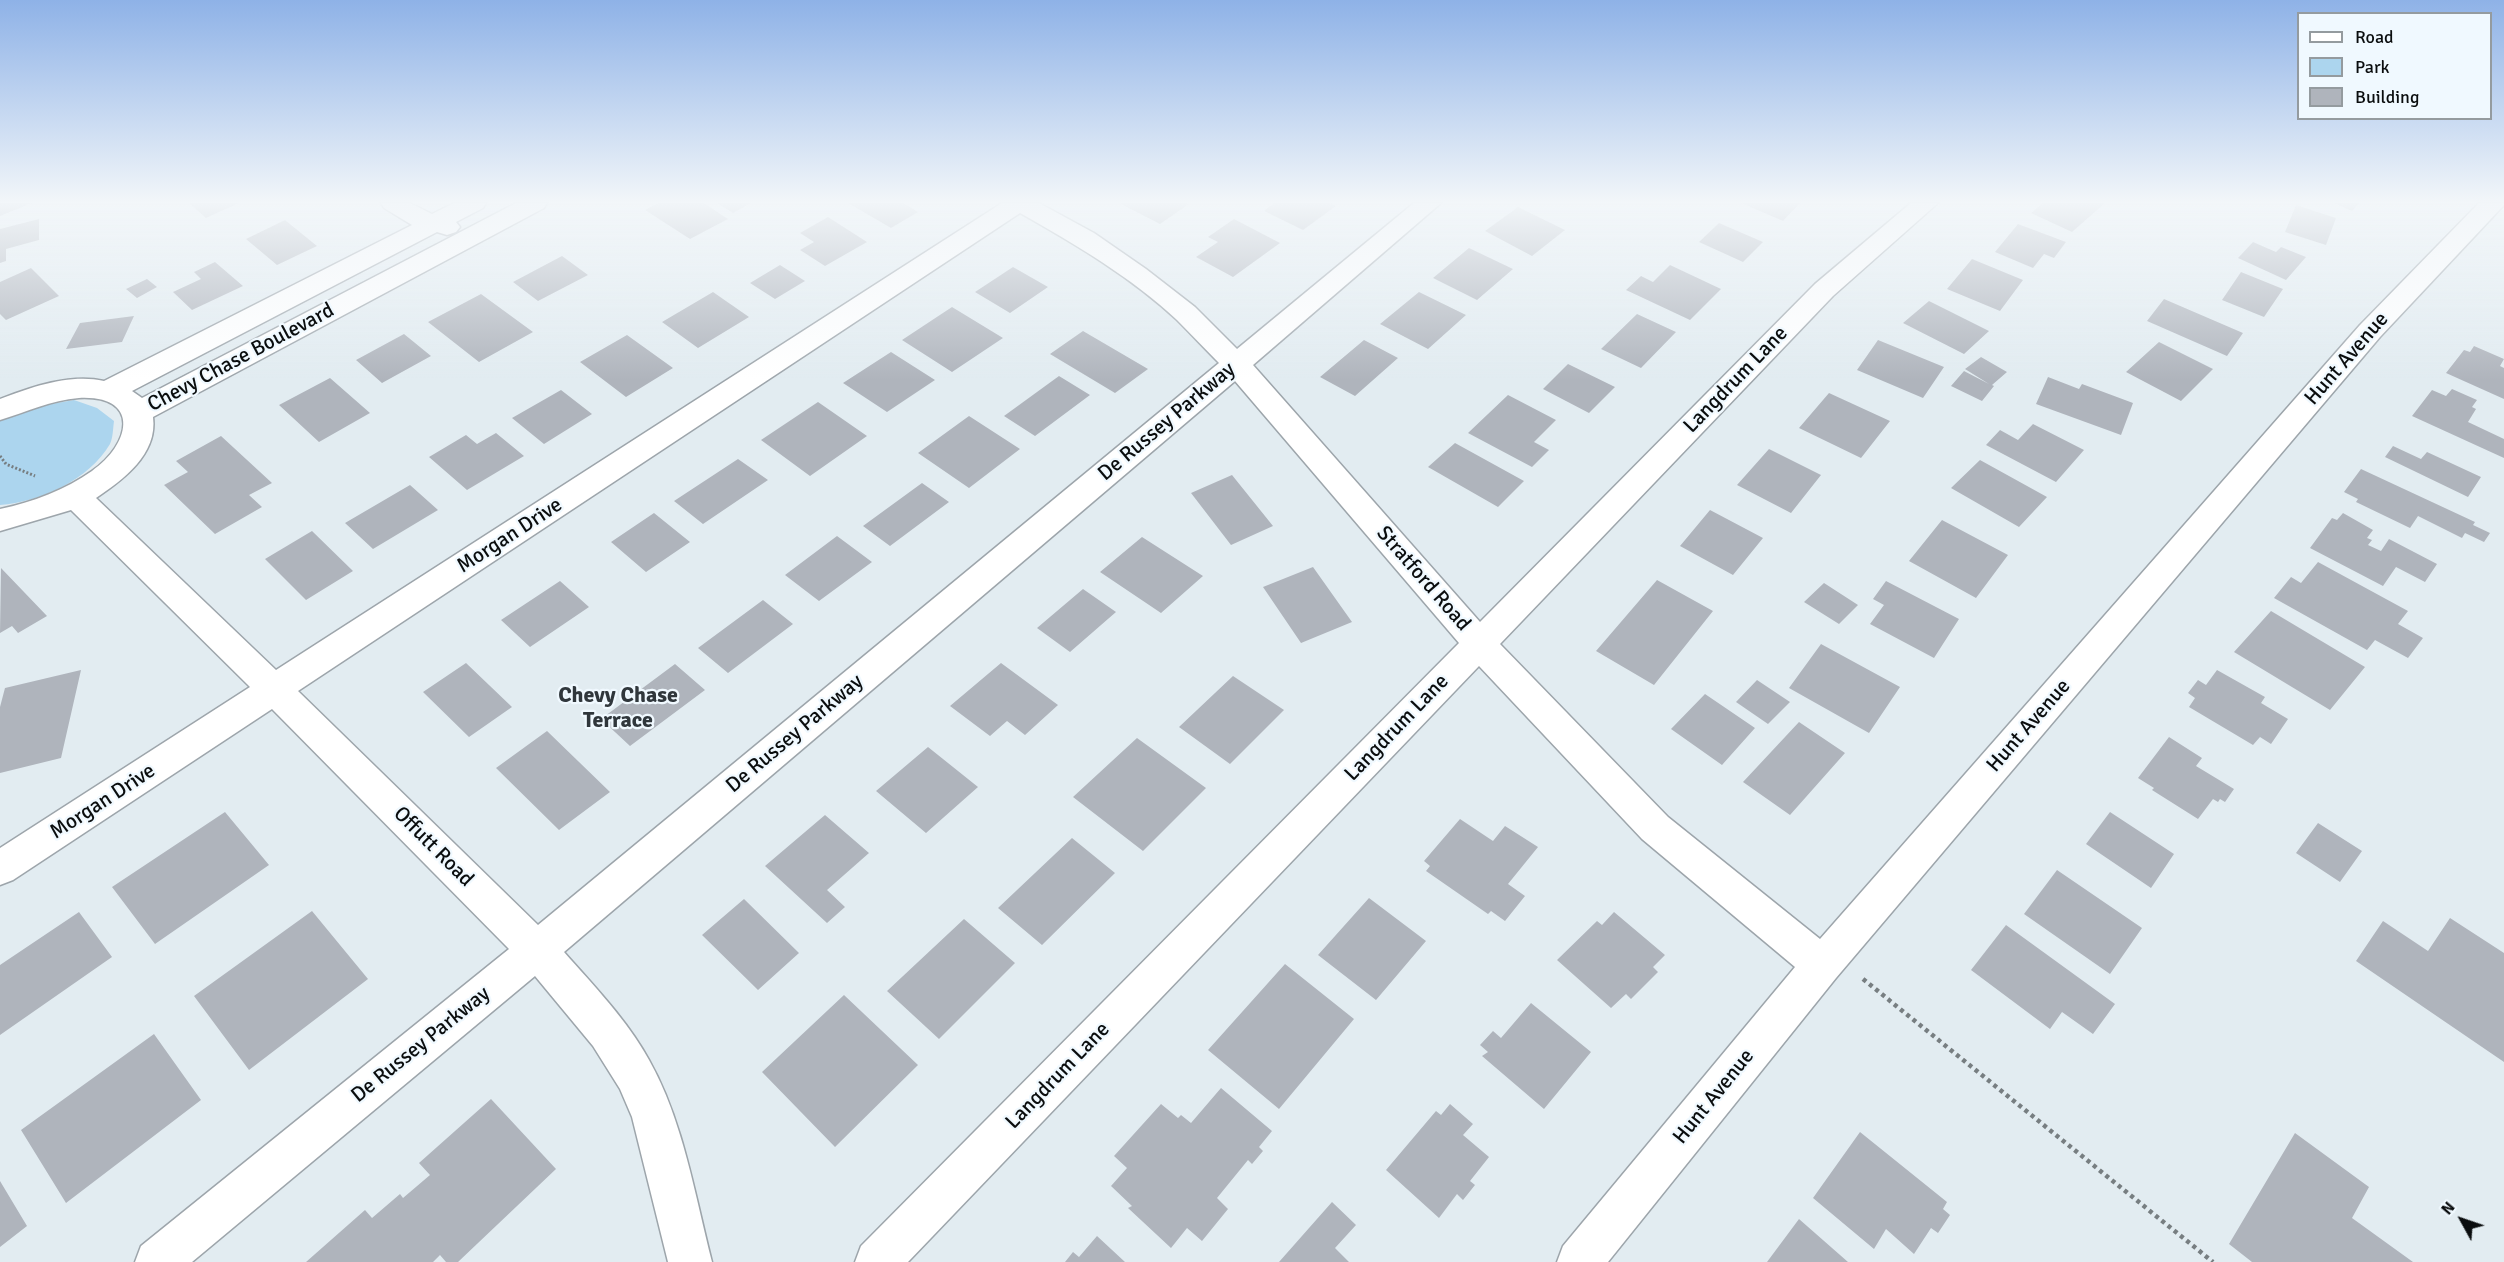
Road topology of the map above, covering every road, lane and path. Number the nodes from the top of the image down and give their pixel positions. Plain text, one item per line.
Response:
1 (360, 262) edge
2 (423, 262) edge
3 (930, 262) edge
4 (1119, 262) edge
5 (1359, 262) edge
6 (1857, 262) edge
7 (2436, 262) edge
8 (1236, 364) junction
9 (107, 392) junction
10 (0, 411) edge
11 (137, 412) junction
12 (75, 496) junction
13 (0, 520) edge
14 (1479, 644) junction
15 (275, 690) junction
16 (0, 868) edge
17 (537, 950) junction
18 (1827, 960) junction
19 (157, 1262) edge
20 (690, 1262) edge
21 (877, 1262) edge
22 (1579, 1262) edge
23 (2213, 1262) edge

1 - 9 street, Chevy Chase Boulevard
2 - 11 street, Chevy Chase Boulevard
3 - 15 street, Morgan Drive
4 - 8 street, Stratford Road
5 - 8 street, De Russey Parkway
6 - 14 street, Langdrum Lane
7 - 18 street, Hunt Avenue
8 - 14 street, Stratford Road
8 - 17 street, De Russey Parkway
9 - 10 street
9 - 11 street
11 - 12 street
12 - 13 street
12 - 15 street, Offutt Road
14 - 18 street, Stratford Road
14 - 21 street, Langdrum Lane
15 - 16 street, Morgan Drive
15 - 17 street, Offutt Road
17 - 19 street, De Russey Parkway
17 - 20 street, Offutt Road
18 - 22 street, Hunt Avenue
18 - 23 path

